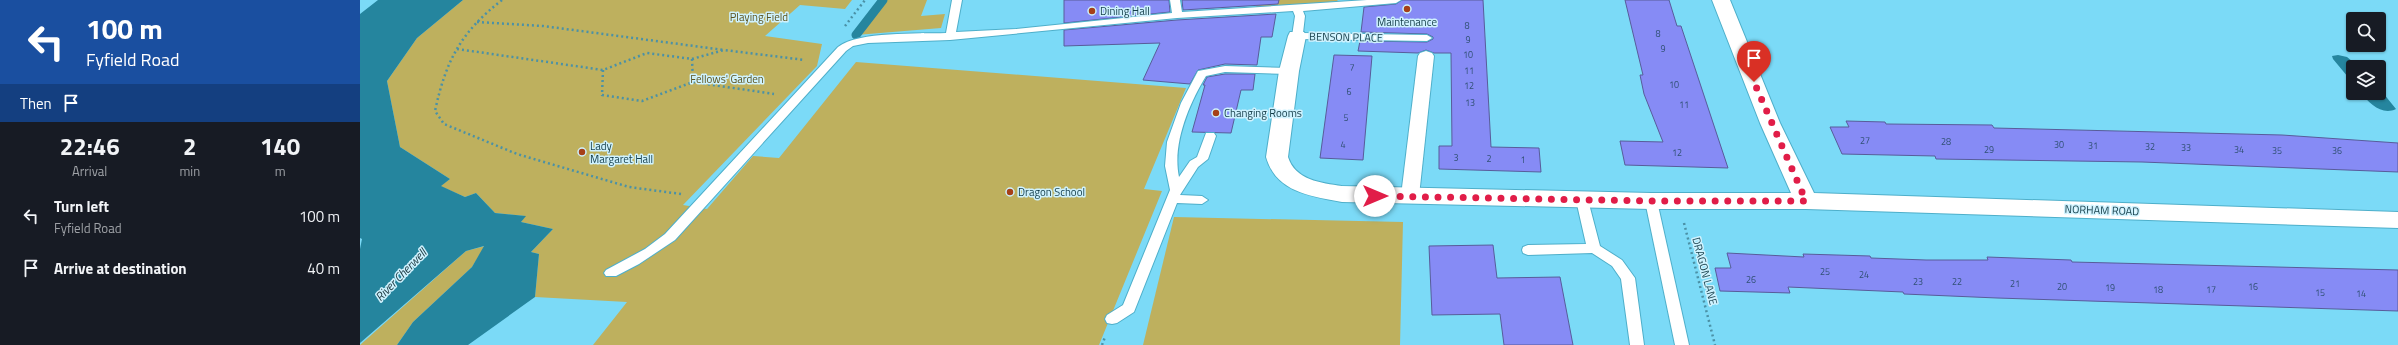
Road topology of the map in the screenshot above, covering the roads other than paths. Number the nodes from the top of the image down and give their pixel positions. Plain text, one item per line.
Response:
1 (957, 0) edge
2 (1175, 0) edge
3 (1396, 0) edge
4 (1721, 0) edge
5 (1298, 8) junction
6 (1177, 14) junction
7 (1297, 36) junction
8 (950, 37) junction
9 (1427, 38) dead end
10 (1426, 56) dead end
11 (1289, 71) junction
12 (1210, 136) dead end
13 (1174, 195) junction
14 (1410, 196) junction
15 (1202, 200) dead end
16 (1582, 200) junction
17 (1650, 201) junction
18 (1806, 201) junction
19 (2398, 220) edge
20 (1594, 248) junction
21 (1528, 250) dead end
22 (611, 272) dead end
23 (1112, 319) dead end
24 (1637, 345) edge
25 (1682, 345) edge

1 - 8 lane
2 - 6 lane
3 - 5 lane
4 - 18 street
5 - 6 lane
5 - 7 lane
6 - 8 lane
7 - 9 lane, BENSON PLACE
7 - 11 street, BENSON PLACE
8 - 22 lane
10 - 14 street
11 - 13 lane
11 - 14 street, BENSON PLACE
12 - 13 lane
13 - 15 lane
13 - 23 lane
14 - 16 street, BENSON PLACE
16 - 17 street, BENSON PLACE
16 - 20 lane
17 - 18 street, BENSON PLACE
17 - 25 lane
18 - 19 street, NORHAM ROAD
20 - 21 lane
20 - 24 lane

